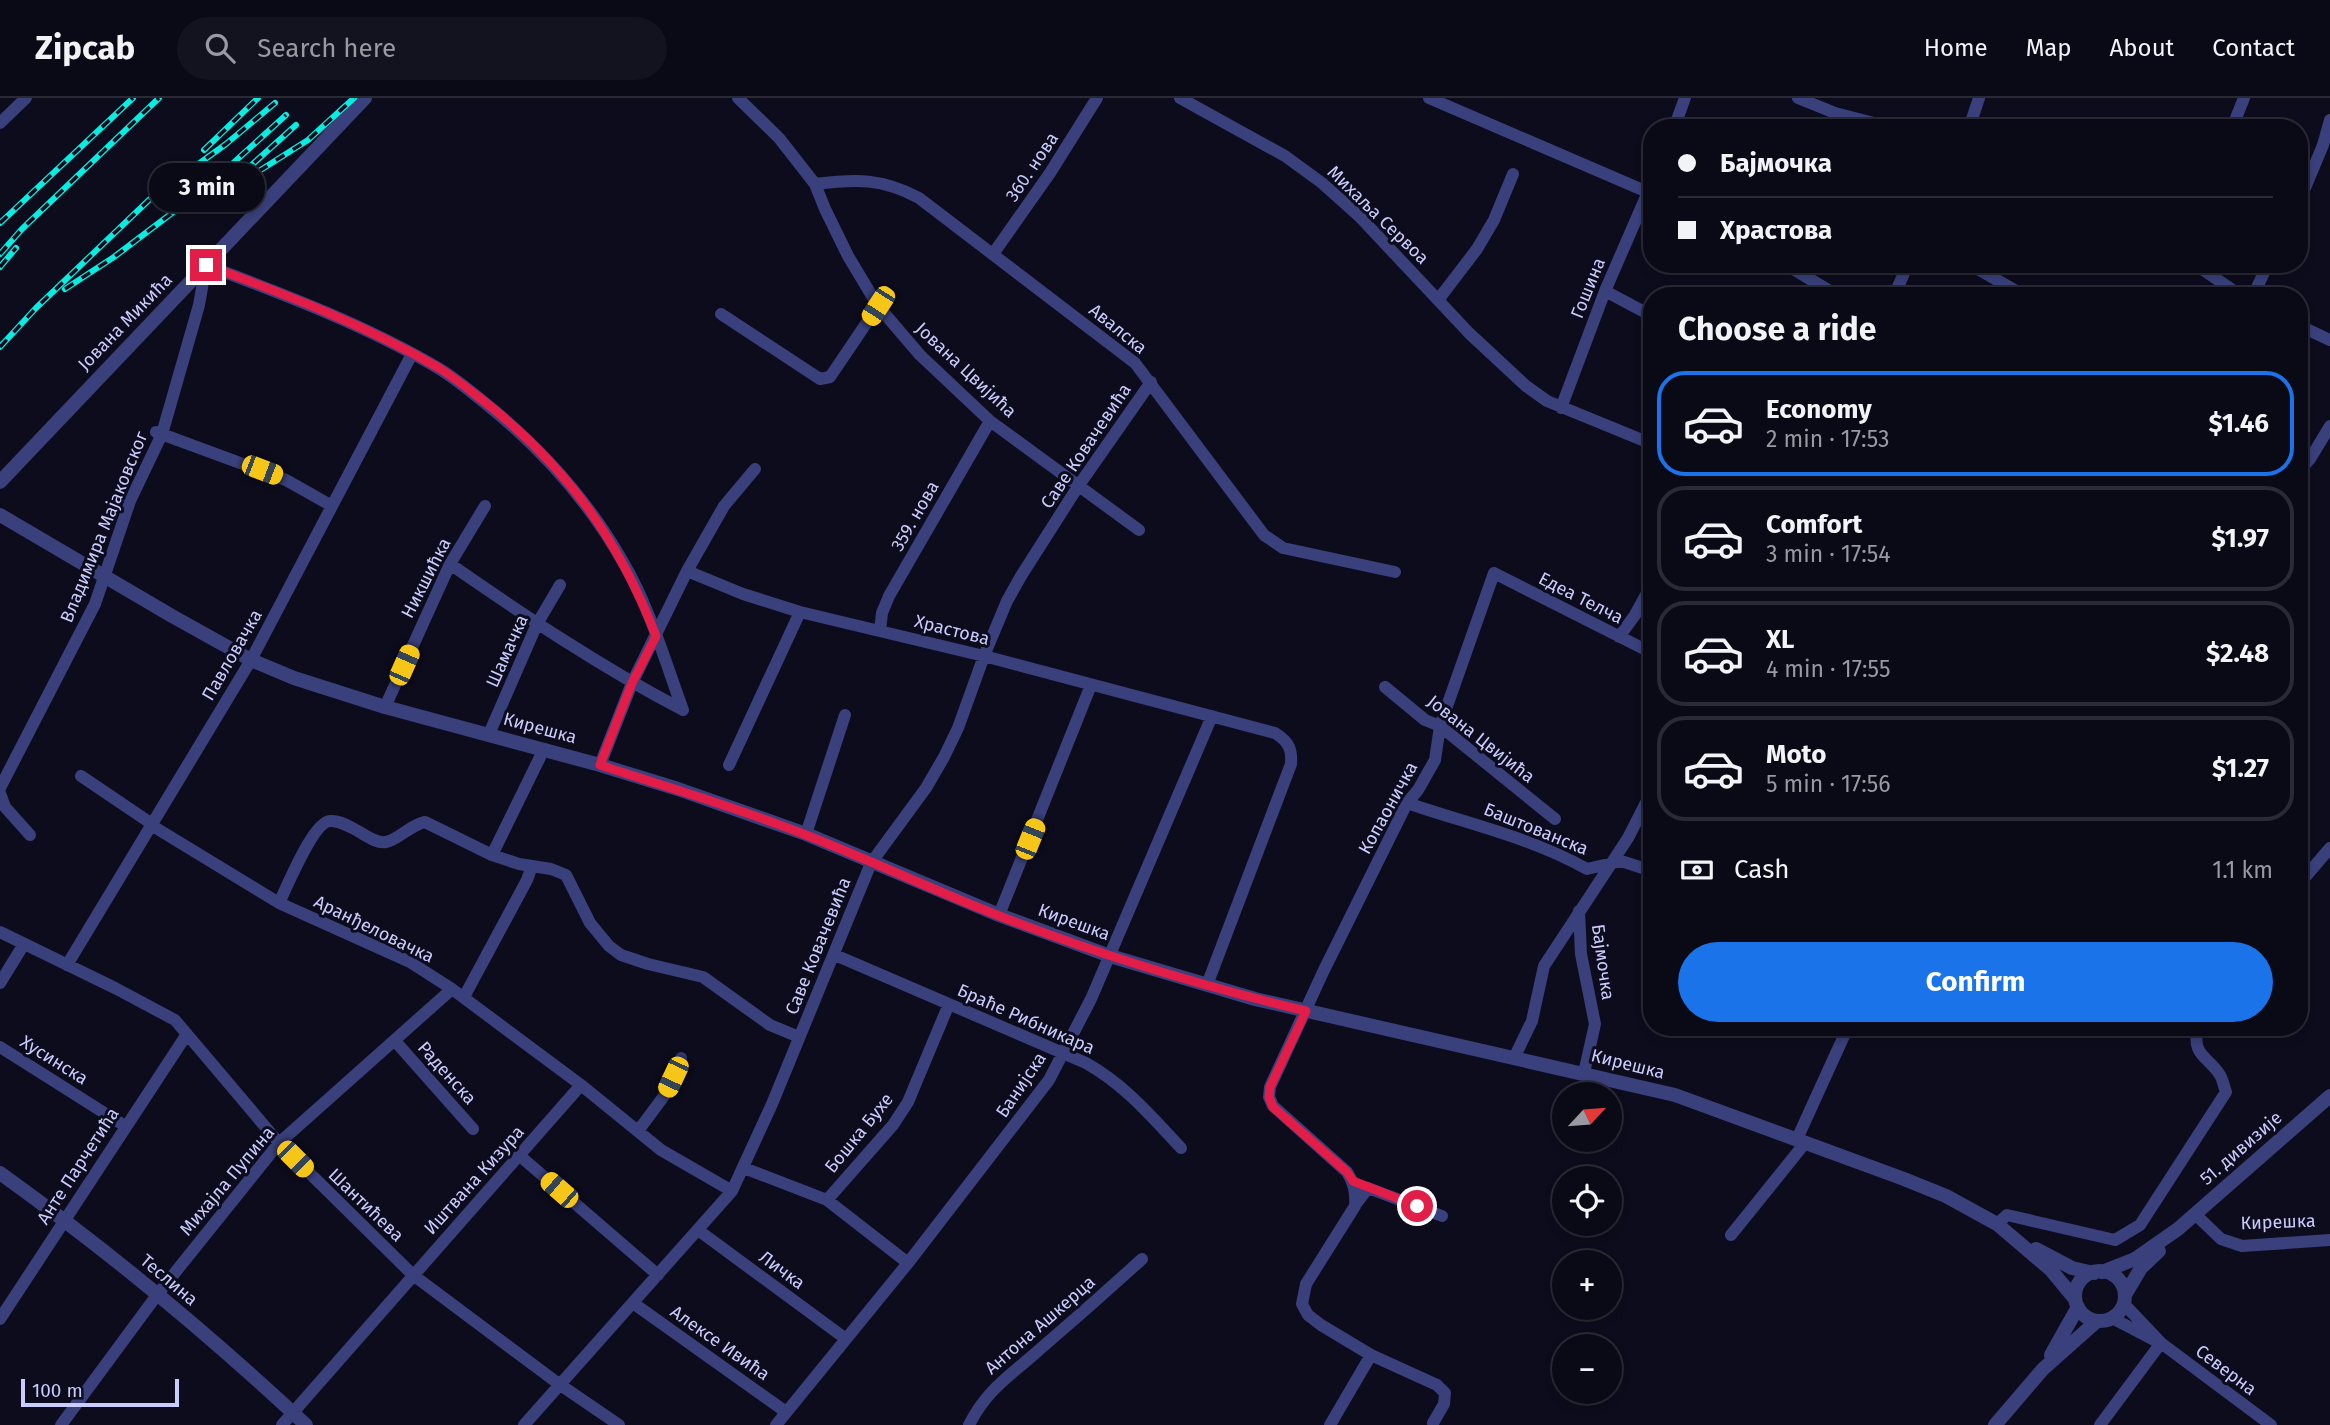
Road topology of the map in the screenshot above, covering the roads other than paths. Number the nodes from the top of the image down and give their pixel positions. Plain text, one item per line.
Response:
1 (26, 98) edge
2 (365, 98) edge
3 (738, 98) edge
4 (1097, 98) edge
5 (1180, 98) edge
6 (1429, 98) edge
7 (1685, 98) edge
8 (1798, 98) edge
9 (1979, 98) edge
10 (2244, 98) edge
11 (1677, 119) edge
12 (1858, 119) edge
13 (1972, 119) edge
14 (2236, 119) edge
15 (2330, 120) edge
16 (0, 123) edge
17 (2327, 146) edge
18 (1513, 174) dead end
19 (815, 184) junction
20 (2308, 184) edge
21 (1643, 187) edge
22 (1643, 208) edge
23 (993, 254) junction
24 (206, 265) junction
25 (1800, 273) edge
26 (1985, 273) edge
27 (2208, 273) edge
28 (1823, 287) edge
29 (2009, 287) edge
30 (2228, 287) edge
31 (1605, 291) junction
32 (1438, 300) junction
33 (878, 306) junction
34 (1643, 311) edge
35 (721, 314) dead end
36 (2308, 330) edge
37 (2330, 340) edge
38 (412, 354) junction
39 (1151, 382) junction
40 (1561, 408) junction
41 (990, 421) junction
42 (2330, 426) edge
43 (158, 433) junction
44 (1643, 440) edge
45 (2308, 462) edge
46 (755, 470) dead end
47 (0, 482) edge
48 (1079, 485) junction
49 (332, 506) junction
50 (485, 506) dead end
51 (0, 515) edge
52 (1139, 530) dead end
53 (450, 564) junction
54 (687, 571) junction
55 (1395, 572) dead end
56 (1494, 573) joint
57 (103, 575) junction
58 (560, 585) dead end
59 (1643, 598) edge
60 (800, 612) junction
61 (537, 624) junction
62 (880, 631) junction
63 (656, 636) junction
64 (1619, 637) junction
65 (1643, 649) edge
66 (984, 656) junction
67 (251, 660) junction
68 (632, 683) junction
69 (1091, 685) junction
70 (1385, 687) dead end
71 (385, 707) junction
72 (845, 715) dead end
73 (1212, 716) junction
74 (1440, 726) junction
75 (489, 734) junction
76 (544, 749) junction
77 (600, 765) junction
78 (729, 765) dead end
79 (81, 776) dead end
80 (0, 788) edge
81 (0, 793) edge
82 (1407, 803) junction
83 (1643, 809) edge
84 (1555, 819) dead end
85 (152, 825) junction
86 (30, 835) dead end
87 (806, 835) junction
88 (2330, 848) edge
89 (492, 855) junction
90 (1612, 862) junction
91 (871, 863) junction
92 (532, 866) junction
93 (1643, 868) edge
94 (2308, 871) edge
95 (279, 903) junction
96 (1579, 911) junction
97 (999, 915) junction
98 (0, 932) edge
99 (24, 944) junction
100 (835, 955) junction
101 (1110, 956) junction
102 (67, 965) junction
103 (0, 983) edge
104 (1207, 985) junction
105 (452, 989) junction
106 (464, 997) junction
107 (949, 1004) junction
108 (1306, 1011) junction
109 (187, 1034) junction
110 (1844, 1036) edge
111 (2197, 1036) edge
112 (799, 1037) junction
113 (395, 1041) junction
114 (0, 1047) edge
115 (1063, 1054) junction
116 (681, 1058) dead end
117 (1514, 1058) junction
118 (1584, 1073) junction
119 (581, 1085) junction
120 (2330, 1096) edge
121 (125, 1126) junction
122 (473, 1129) dead end
123 (638, 1131) junction
124 (1801, 1141) junction
125 (279, 1143) junction
126 (1181, 1148) dead end
127 (520, 1156) junction
128 (744, 1168) junction
129 (0, 1173) edge
130 (1353, 1181) junction
131 (1368, 1188) junction
132 (732, 1191) junction
133 (827, 1200) junction
134 (1355, 1206) junction
135 (2195, 1214) junction
136 (1442, 1216) dead end
137 (64, 1219) junction
138 (1997, 1224) junction
139 (2178, 1229) junction
140 (698, 1230) junction
141 (1731, 1235) dead end
142 (2330, 1240) edge
143 (2019, 1241) junction
144 (1142, 1259) dead end
145 (908, 1263) junction
146 (2098, 1272) junction
147 (413, 1275) junction
148 (658, 1275) junction
149 (157, 1295) junction
150 (2124, 1299) junction
151 (633, 1303) junction
152 (2077, 1303) junction
153 (2112, 1318) junction
154 (0, 1320) edge
155 (2097, 1321) junction
156 (846, 1339) junction
157 (2161, 1343) junction
158 (1371, 1354) junction
159 (2043, 1369) junction
160 (559, 1384) junction
161 (292, 1412) junction
162 (786, 1412) junction
163 (1433, 1423) dead end
164 (61, 1425) edge
165 (282, 1425) edge
166 (306, 1425) edge
167 (524, 1425) edge
168 (619, 1425) edge
169 (776, 1425) edge
170 (969, 1425) edge
171 (1330, 1425) edge
172 (1995, 1425) edge
173 (2099, 1425) edge
174 (2271, 1425) edge

1 - 16 street
2 - 24 street, Јована Микића
3 - 19 street, Јована Цвијића
4 - 23 street, 360. нова
5 - 32 street, Михаља Сервоа
6 - 21 street
7 - 11 street
8 - 12 street
9 - 13 street
10 - 14 street
15 - 17 street
17 - 20 street
18 - 32 street
19 - 23 street, Авалска
19 - 33 street, Јована Цвијића
22 - 31 street, Гошина
23 - 39 street, Авалска
24 - 38 street
24 - 43 street, Владимира Мајаковског
24 - 47 street, Јована Микића
25 - 28 street
26 - 29 street
27 - 30 street
31 - 34 street
31 - 40 street, Гошина
32 - 40 street, Михаља Сервоа
33 - 35 street
33 - 41 street, Јована Цвијића
36 - 37 street
38 - 49 street, Павловачка
38 - 63 street
39 - 48 street, Саве Ковачевића
39 - 55 street, Авалска
40 - 44 street, Михаља Сервоа
41 - 48 street, Јована Цвијића
41 - 62 street, 359. нова
42 - 45 street
43 - 49 street
43 - 57 street, Владимира Мајаковског
46 - 54 street
48 - 52 street, Јована Цвијића
48 - 66 street, Саве Ковачевића
49 - 67 street, Павловачка
50 - 53 street, Никшићка
51 - 57 street, Кирешка
53 - 61 street
53 - 71 street, Никшићка
54 - 60 street, Храстова
54 - 63 street
56 - 64 street, Едеа Телча
56 - 74 street, Копаоничка
57 - 67 street, Кирешка
57 - 80 street, Владимира Мајаковског
58 - 61 street, Шамачка
59 - 64 street
60 - 62 street, Храстова
60 - 78 street
61 - 68 street
61 - 75 street, Шамачка
62 - 66 street, Храстова
63 - 68 street
63 - 68 street
64 - 65 street, Едеа Телча
66 - 69 street, Храстова
66 - 91 street, Саве Ковачевића
67 - 71 street, Кирешка
67 - 85 street, Павловачка
68 - 77 street
69 - 73 street, Храстова
69 - 97 street
70 - 74 street, Јована Цвијића
71 - 75 street, Кирешка
72 - 87 street
73 - 101 street, Банијска
73 - 104 street
74 - 82 street, Копаоничка
74 - 84 street, Јована Цвијића
75 - 76 street, Кирешка
76 - 77 street, Кирешка
76 - 89 street
77 - 87 street, Кирешка
79 - 85 street, Аранђеловачка
81 - 86 street
82 - 90 street, Баштованска
82 - 108 street, Копаоничка
83 - 90 street, Бајмочка
85 - 95 street, Аранђеловачка
85 - 102 street, Павловачка
87 - 91 street, Кирешка
88 - 94 street
89 - 92 street
89 - 95 street
90 - 93 street, Баштованска
90 - 96 street, Бајмочка
91 - 97 street, Кирешка
91 - 100 street, Саве Ковачевића
92 - 106 street
92 - 112 street
95 - 105 street, Аранђеловачка
96 - 117 street
96 - 118 street, Бајмочка
97 - 101 street, Кирешка
98 - 99 street, Шантићева
99 - 102 street, Шантићева
99 - 103 street
100 - 107 street, Браће Рибникара
100 - 112 street, Саве Ковачевића
101 - 104 street, Кирешка
101 - 115 street, Банијска
102 - 109 street, Шантићева
104 - 108 street, Кирешка
105 - 106 street, Аранђеловачка
105 - 113 street, Михајла Пупина
106 - 119 street, Аранђеловачка
107 - 115 street, Браће Рибникара
107 - 133 street, Бошка Бухе
108 - 117 street, Кирешка
108 - 130 street
109 - 121 street, Анте Парчетића
109 - 125 street, Шантићева
110 - 124 street
111 - 138 street
112 - 128 street, Саве Ковачевића
113 - 122 street, Раденска
113 - 125 street, Михајла Пупина
114 - 121 street, Хусинска
115 - 126 street, Браће Рибникара
115 - 145 street, Банијска
116 - 123 street
117 - 118 street, Кирешка
118 - 124 street, Кирешка
119 - 123 street, Аранђеловачка
119 - 127 street, Иштвана Кизура
120 - 135 street, 51. дивизије
121 - 137 street, Анте Парчетића
123 - 132 street, Аранђеловачка
124 - 138 street, Кирешка
124 - 141 street
125 - 147 street, Шантићева
125 - 149 street, Михајла Пупина
127 - 147 street, Иштвана Кизура
127 - 148 street
128 - 132 street, Саве Ковачевића
128 - 133 street, Бошка Бухе
129 - 137 street, Теслина
130 - 131 street
130 - 134 street
131 - 134 street
131 - 136 street
132 - 140 street, Саве Ковачевића
133 - 145 street
134 - 158 street
135 - 139 street, 51. дивизије
135 - 142 street, Кирешка
137 - 149 street, Теслина
137 - 154 street, Анте Парчетића
138 - 143 street, Кирешка
139 - 146 street, 51. дивизије
139 - 150 street, 51. дивизије
140 - 148 street, Саве Ковачевића
140 - 156 street, Личка
143 - 146 street, Кирешка
143 - 152 street, Кирешка
144 - 170 street, Антона Ашкерца
145 - 156 street, Банијска
146 - 150 street
146 - 152 street
147 - 160 street, Шантићева
147 - 161 street, Иштвана Кизура
148 - 151 street, Саве Ковачевића
149 - 161 street, Теслина
149 - 164 street, Михајла Пупина
150 - 153 street
150 - 157 street, Северна
151 - 160 street, Саве Ковачевића
151 - 162 street, Алексе Ивића
152 - 155 street
152 - 159 street
153 - 155 street
153 - 157 street, Северна
155 - 159 street
156 - 162 street, Банијска
157 - 173 street
157 - 174 street, Северна
158 - 163 street
158 - 171 street
159 - 172 street
160 - 167 street, Саве Ковачевића
160 - 168 street, Шантићева
161 - 165 street, Иштвана Кизура
161 - 166 street, Теслина
162 - 169 street, Банијска

